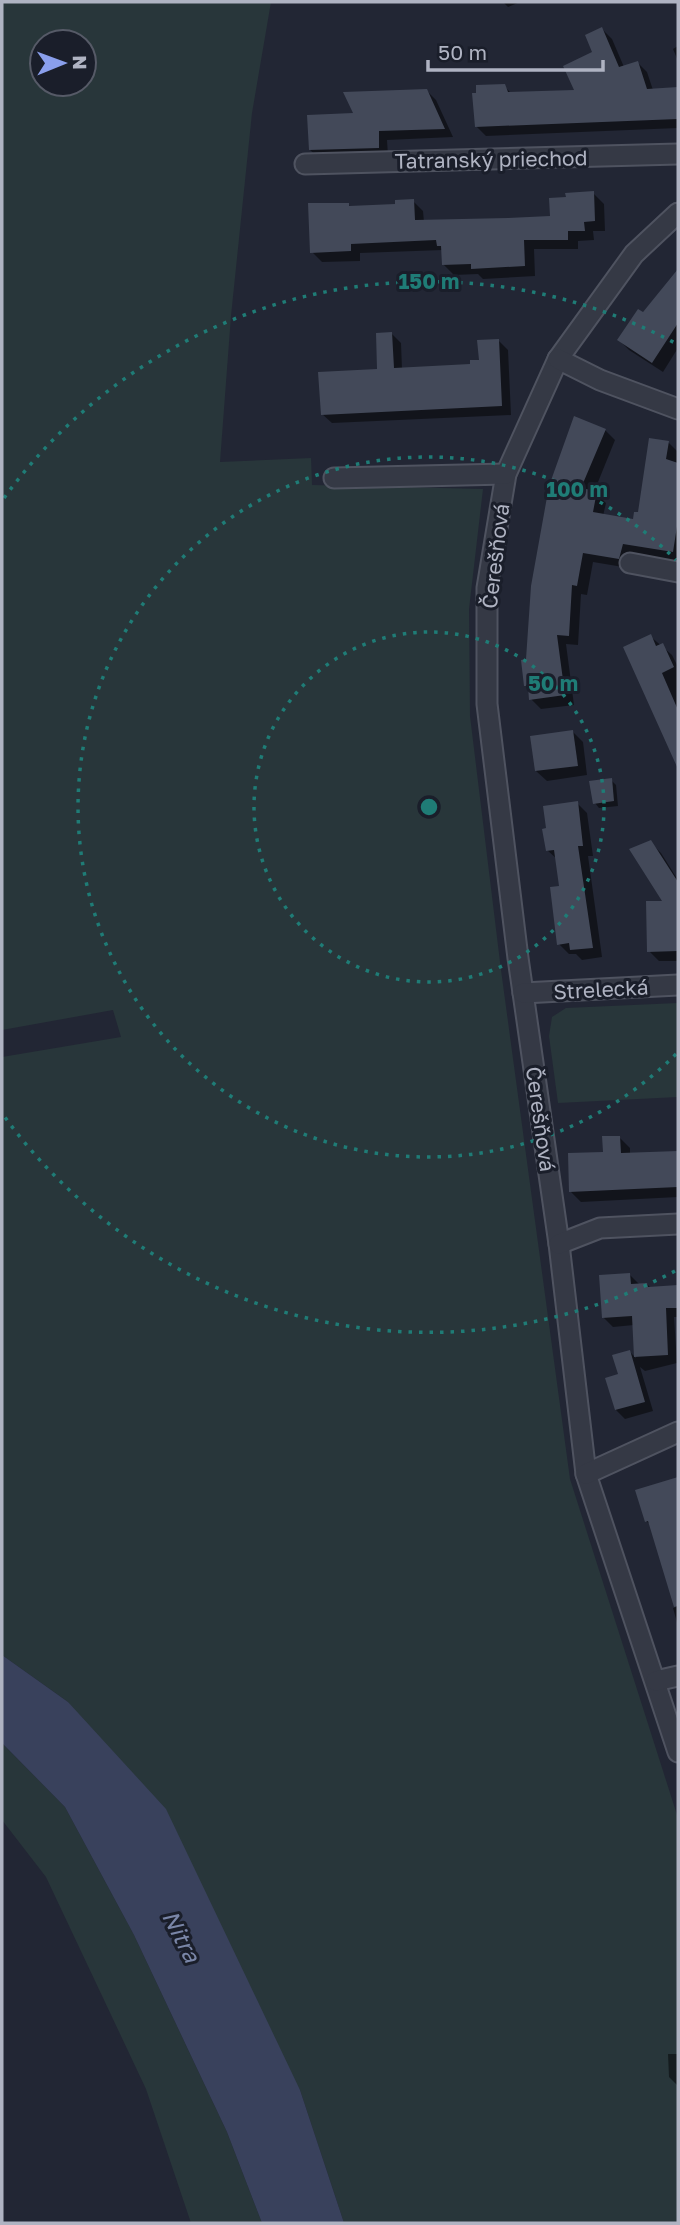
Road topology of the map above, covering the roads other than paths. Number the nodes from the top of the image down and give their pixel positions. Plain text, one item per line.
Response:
1 (678, 154) edge
2 (305, 164) dead end
3 (678, 214) edge
4 (558, 359) junction
5 (678, 409) edge
6 (506, 474) junction
7 (334, 478) dead end
8 (630, 563) dead end
9 (678, 572) edge
10 (678, 985) edge
11 (523, 993) junction
12 (678, 1224) edge
13 (559, 1244) junction
14 (678, 1432) edge
15 (586, 1474) junction
16 (678, 1676) edge
17 (656, 1681) junction
18 (678, 1752) edge

1 - 2 street, Tatranský priechod
3 - 4 street, Čerešňová
4 - 5 street
4 - 6 street, Čerešňová
6 - 7 street, Čerešňová
6 - 11 street, Čerešňová
8 - 9 street
10 - 11 street, Strelecká
11 - 13 street, Čerešňová
12 - 13 street
13 - 15 street, Čerešňová
14 - 15 street
15 - 17 street, Čerešňová
16 - 17 street
17 - 18 street, Čerešňová

